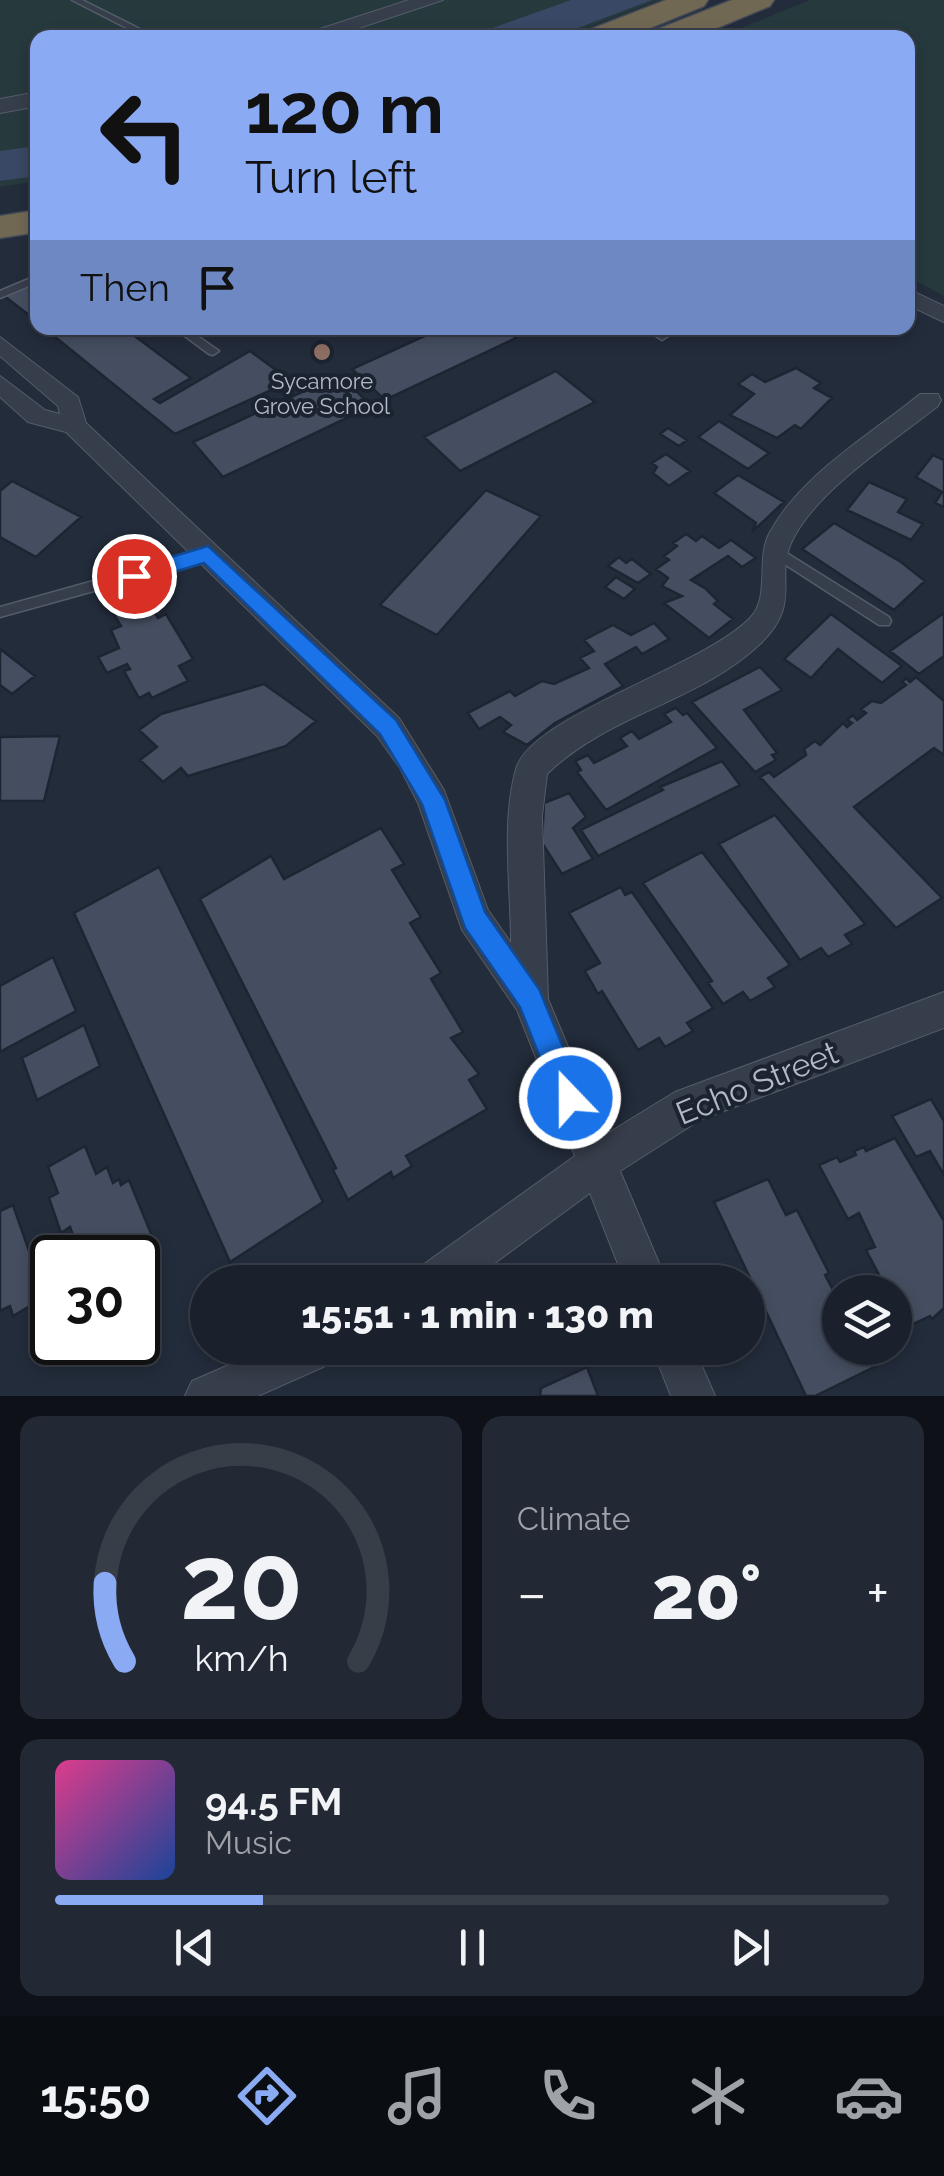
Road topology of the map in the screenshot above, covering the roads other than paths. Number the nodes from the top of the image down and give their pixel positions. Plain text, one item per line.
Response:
1 (76, 0) edge
2 (432, 0) edge
3 (693, 0) edge
4 (758, 0) edge
5 (138, 30) edge
6 (330, 30) edge
7 (617, 30) edge
8 (684, 30) edge
9 (30, 100) edge
10 (0, 106) edge
11 (30, 194) edge
12 (0, 198) edge
13 (30, 222) edge
14 (0, 227) edge
15 (30, 281) edge
16 (0, 294) edge
17 (915, 300) edge
18 (944, 315) edge
19 (189, 335) edge
20 (0, 344) edge
21 (213, 351) dead end
22 (0, 384) edge
23 (929, 400) dead end
24 (75, 426) junction
25 (776, 552) junction
26 (208, 554) junction
27 (0, 612) edge
28 (884, 621) dead end
29 (530, 999) junction
30 (944, 1010) edge
31 (596, 1164) junction
32 (458, 1265) edge
33 (639, 1265) edge
34 (279, 1365) edge
35 (680, 1365) edge
36 (207, 1396) edge
37 (693, 1396) edge

1 - 5 lane
2 - 6 street
3 - 7 highway
4 - 8 highway
9 - 10 street
11 - 12 highway
13 - 14 highway
15 - 16 lane
17 - 18 street
19 - 21 lane
20 - 24 street
22 - 24 street
23 - 25 street
24 - 26 street
25 - 28 lane
25 - 29 street
26 - 27 lane
26 - 29 street
29 - 31 street
30 - 31 street, Echo Street
31 - 32 street, Echo Street
31 - 33 street
34 - 36 street
35 - 37 street

